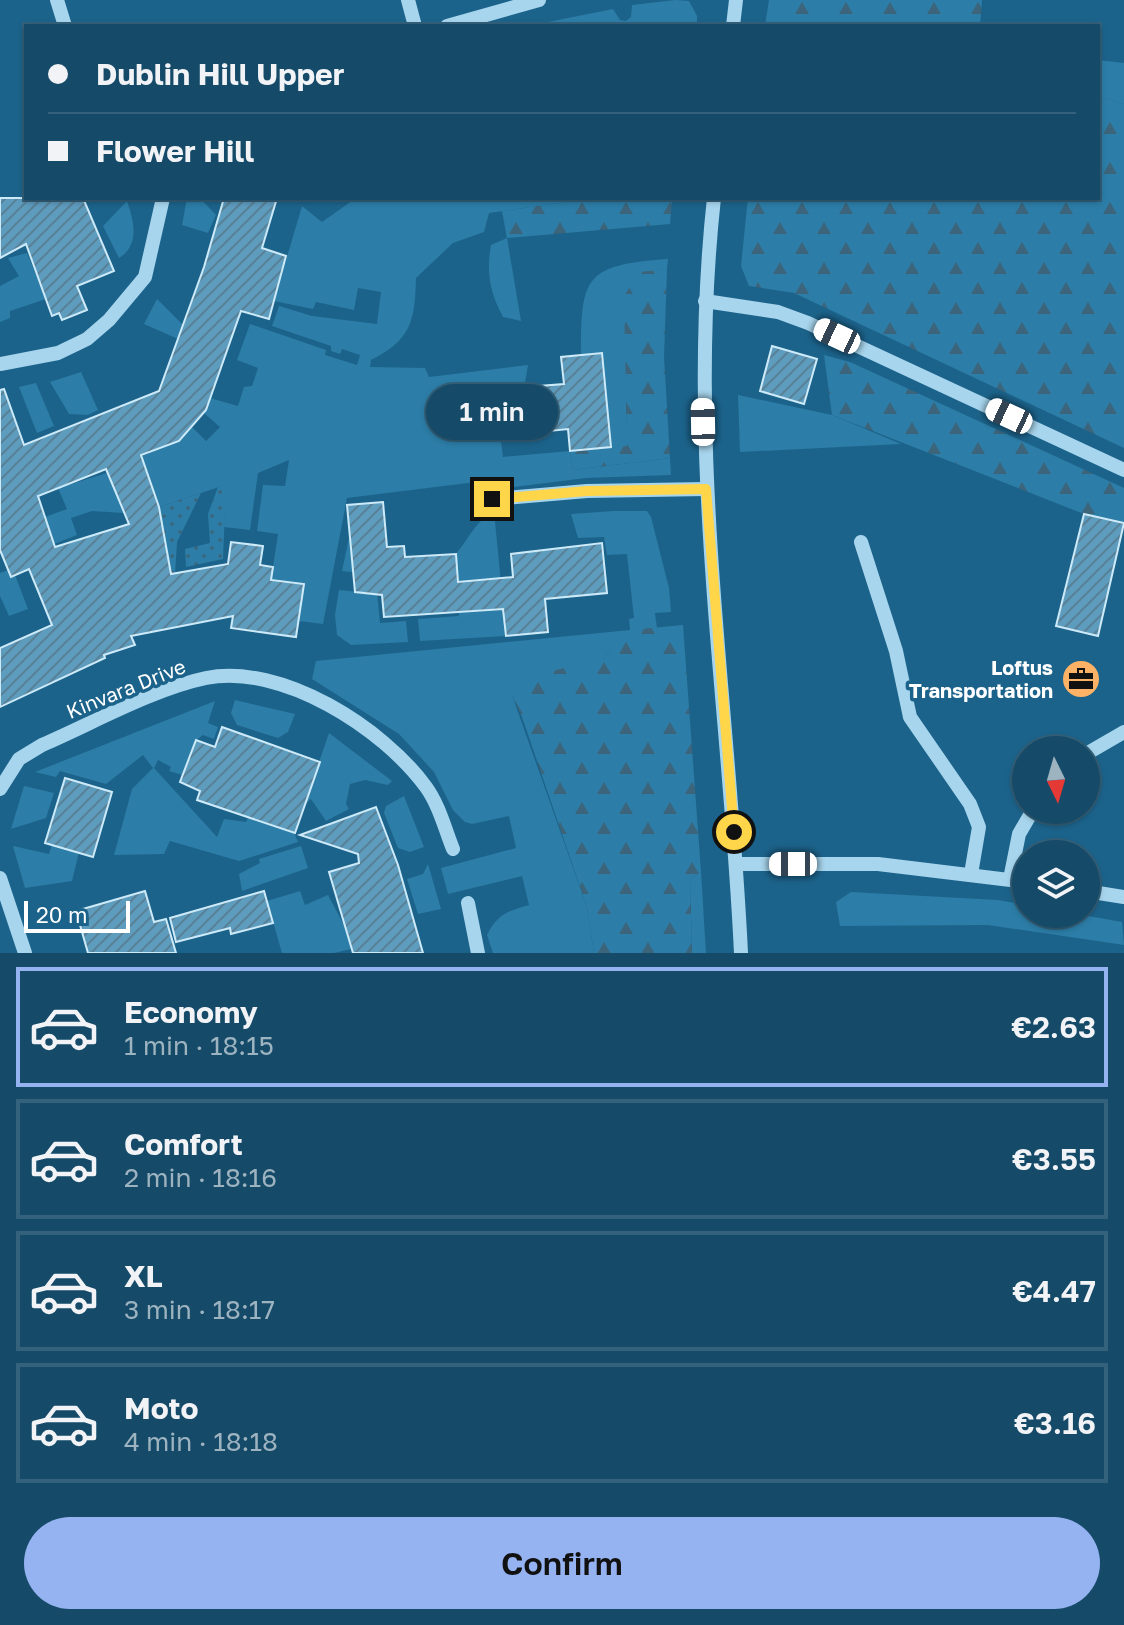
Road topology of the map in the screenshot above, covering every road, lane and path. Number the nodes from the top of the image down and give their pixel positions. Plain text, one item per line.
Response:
1 (57, 0) edge
2 (408, 0) edge
3 (539, 0) edge
4 (736, 0) edge
5 (64, 24) edge
6 (414, 24) edge
7 (454, 24) edge
8 (733, 24) edge
9 (163, 200) edge
10 (714, 200) edge
11 (705, 301) junction
12 (0, 364) edge
13 (1124, 470) edge
14 (706, 489) junction
15 (492, 499) dead end
16 (861, 542) dead end
17 (1124, 732) edge
18 (1100, 746) edge
19 (0, 789) edge
20 (1025, 824) edge
21 (453, 849) dead end
22 (737, 864) junction
23 (971, 874) junction
24 (0, 878) edge
25 (1010, 879) joint
26 (1100, 893) edge
27 (1124, 897) edge
28 (468, 903) dead end
29 (25, 953) edge
30 (478, 953) edge
31 (741, 953) edge

1 - 5 street
2 - 6 street
3 - 7 street
4 - 8 street
9 - 12 street
10 - 11 street
11 - 13 street
11 - 14 street
14 - 15 street
14 - 22 street
16 - 23 street
17 - 18 street
19 - 21 street, Kinvara Drive
20 - 25 street
22 - 23 street
22 - 31 street
23 - 25 street
24 - 29 street
26 - 27 street
28 - 30 street

